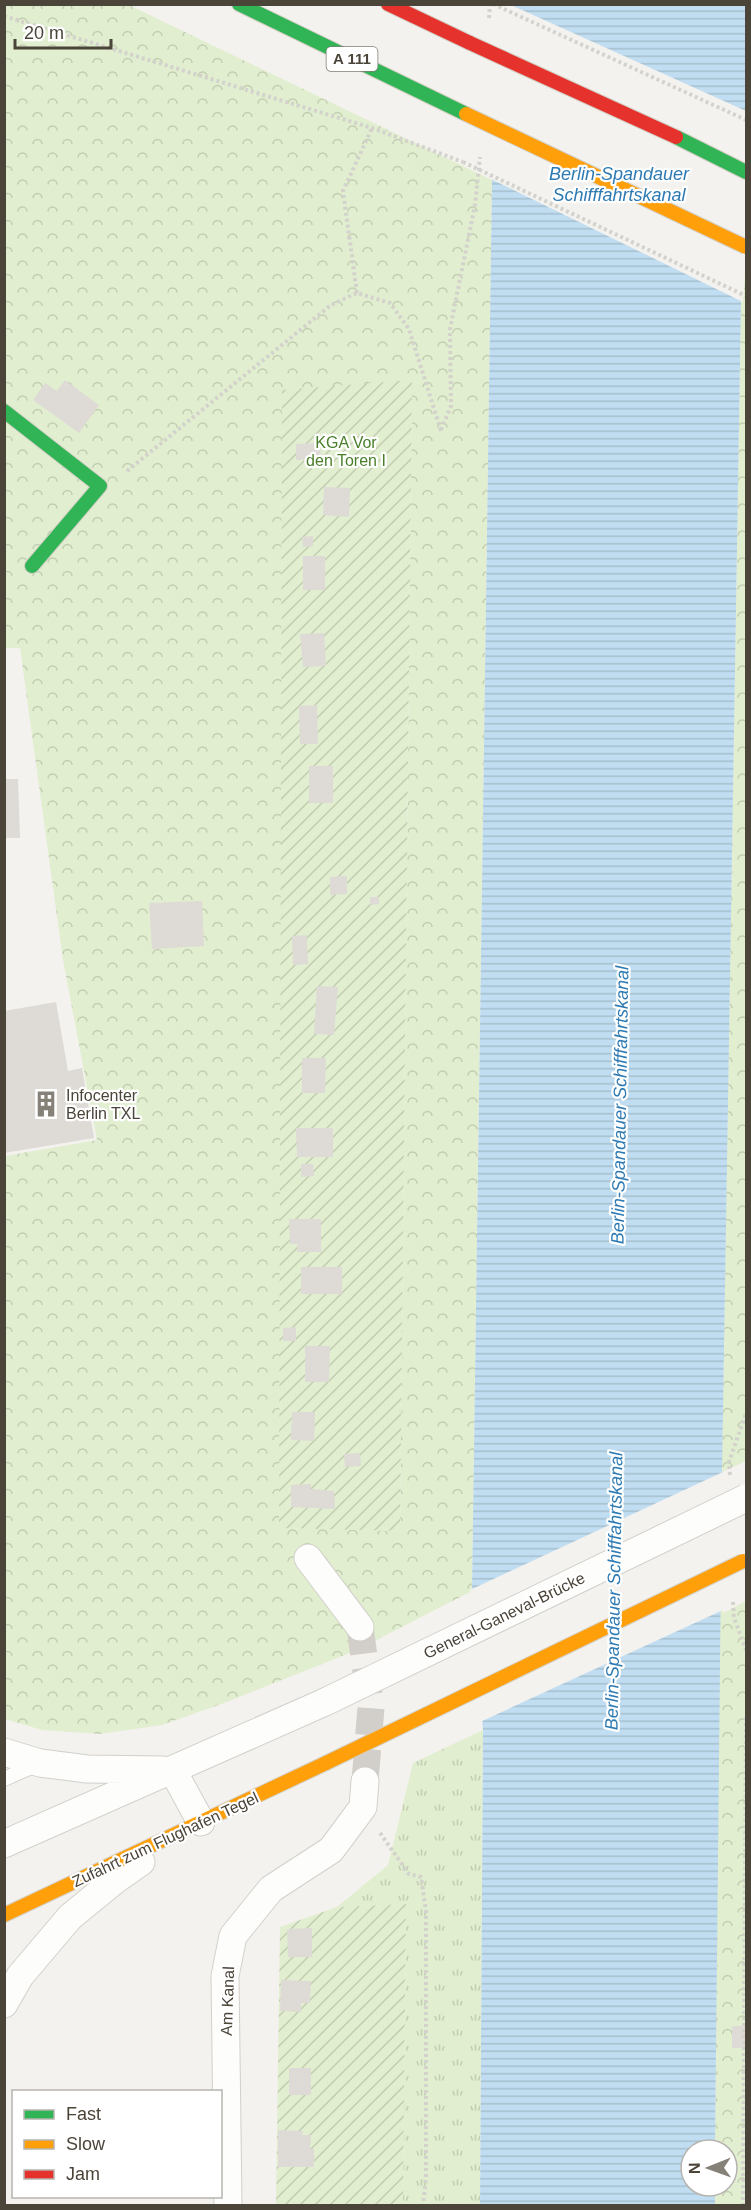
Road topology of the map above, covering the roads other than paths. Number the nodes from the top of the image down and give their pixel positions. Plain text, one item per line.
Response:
1 (239, 4) edge
2 (388, 4) edge
3 (747, 172) edge
4 (747, 247) edge
5 (4, 411) edge
6 (32, 566) dead end
7 (747, 1498) edge
8 (308, 1558) dead end
9 (745, 1560) edge
10 (360, 1628) tunnel mouth
11 (4, 1752) edge
12 (40, 1763) junction
13 (173, 1771) junction
14 (4, 1779) edge
15 (364, 1794) tunnel mouth
16 (194, 1826) junction
17 (4, 1844) edge
18 (4, 1915) edge
19 (4, 2004) edge
20 (228, 2205) edge

1 - 4 main road, A 111, bridge
2 - 3 main road, bridge
5 - 6 main road
7 - 13 street, General-Ganeval-Brücke, bridge
8 - 10 street
9 - 16 main road, Zufahrt zum Flughafen Tegel, bridge
11 - 12 street
12 - 13 street
12 - 14 lane
13 - 16 street
13 - 17 street
15 - 20 street, Am Kanal
16 - 18 main road, Zufahrt zum Flughafen Tegel
16 - 19 street

